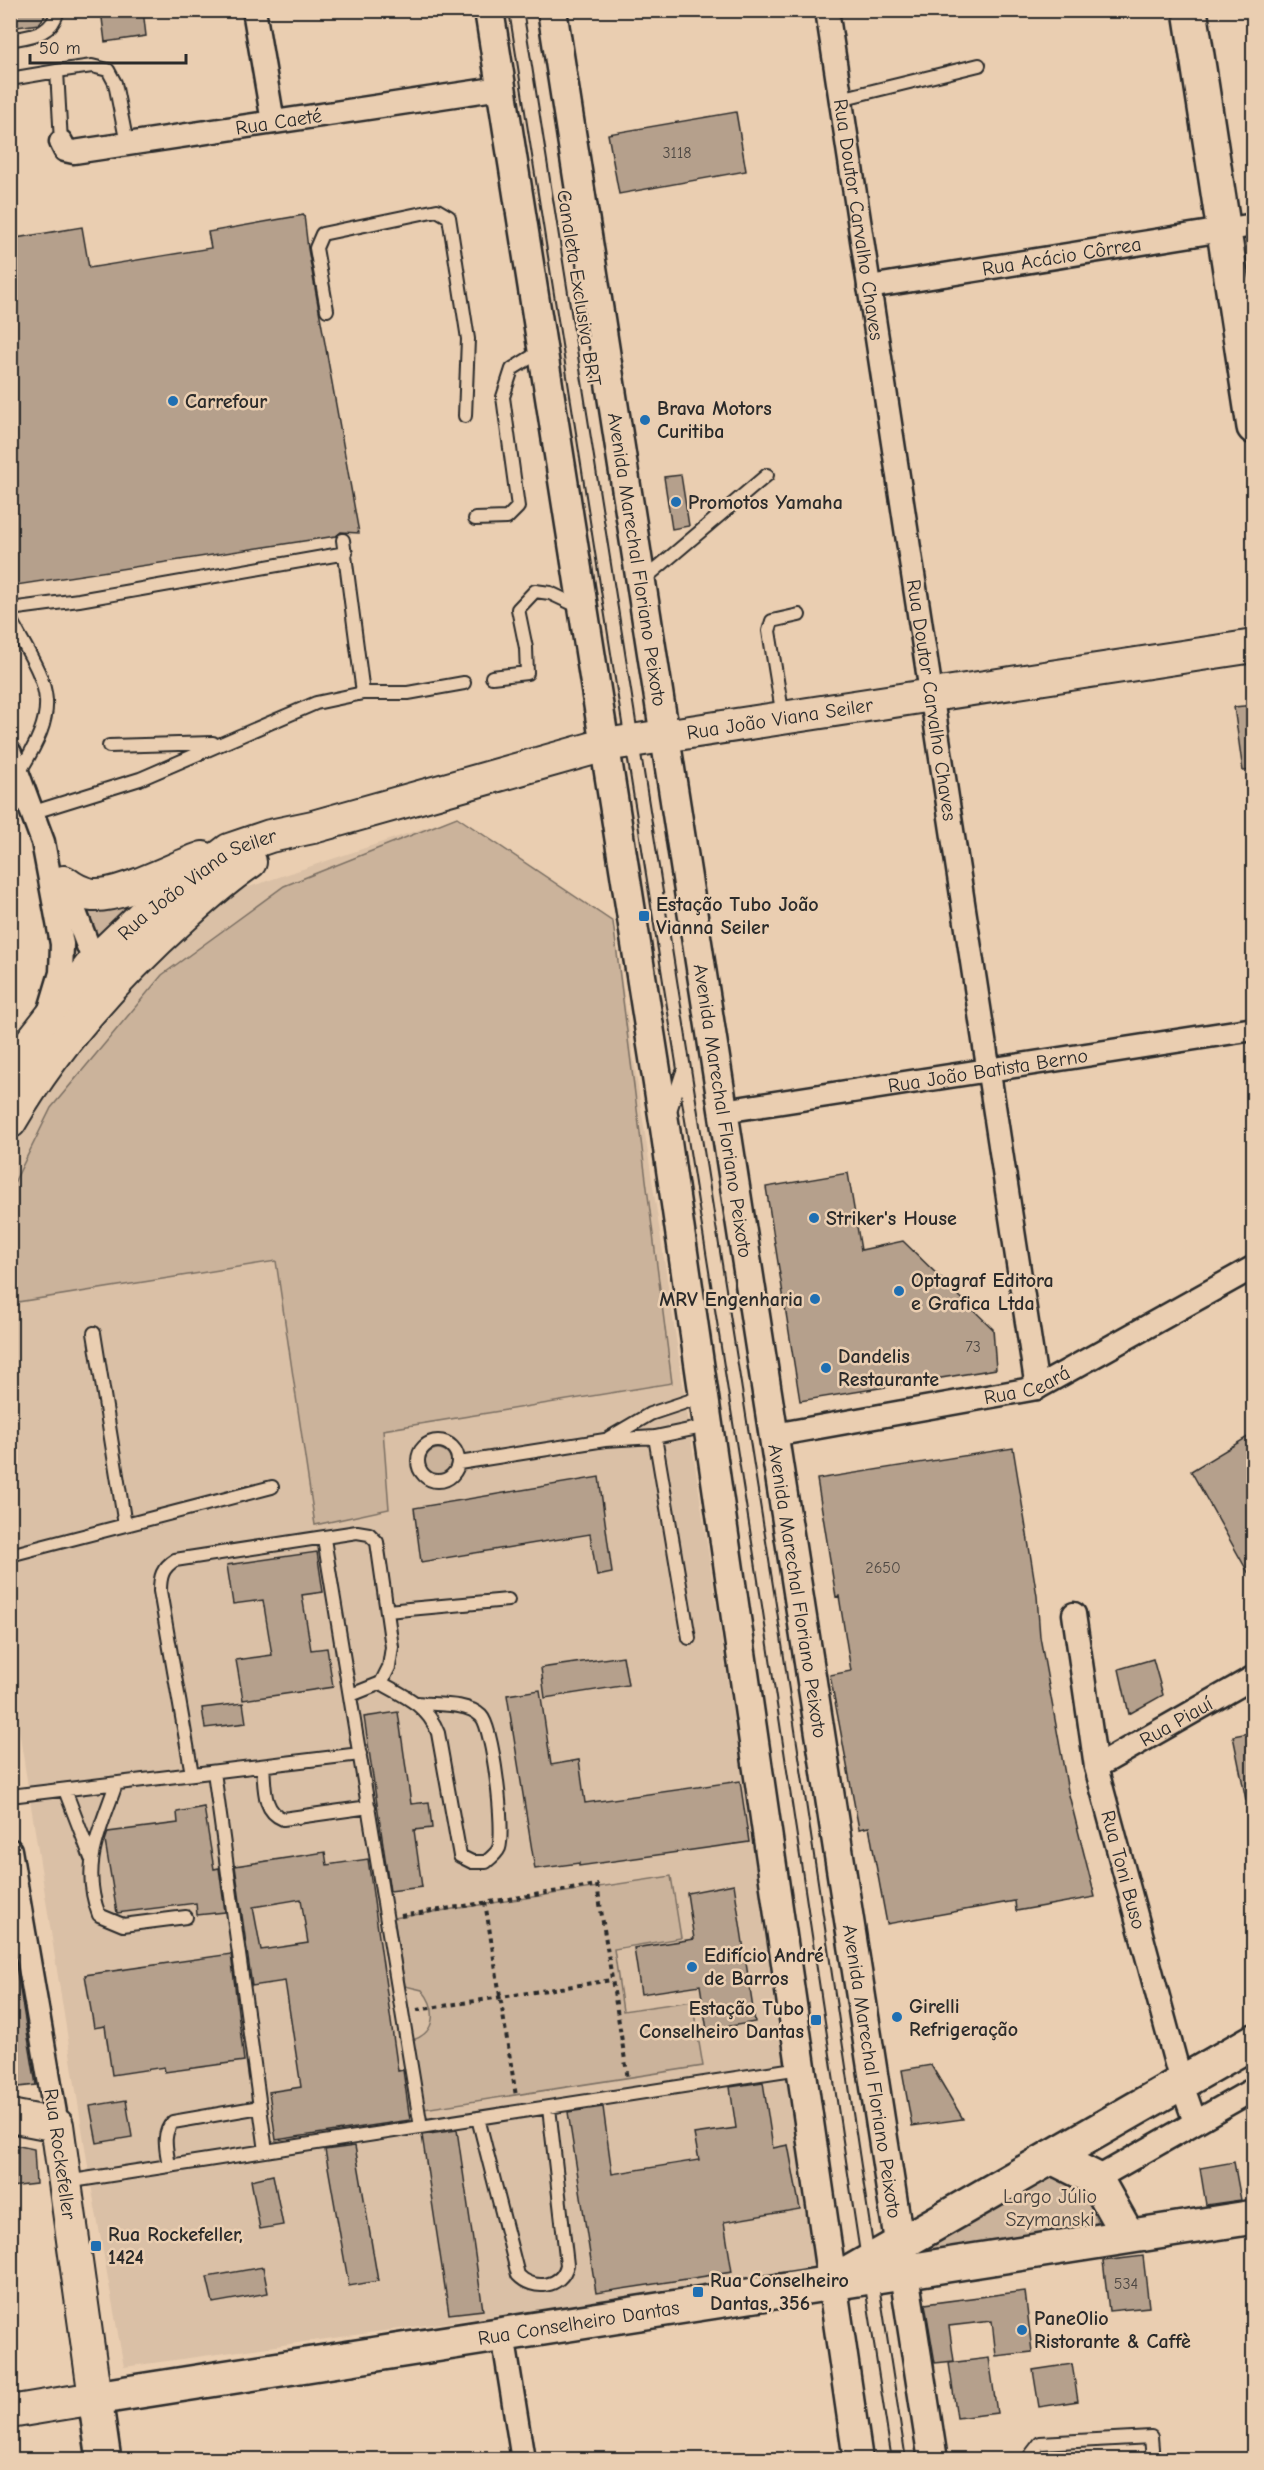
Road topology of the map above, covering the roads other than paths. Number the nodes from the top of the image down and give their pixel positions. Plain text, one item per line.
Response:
1 (58, 10) edge
2 (254, 10) edge
3 (489, 10) edge
4 (516, 10) edge
5 (552, 10) edge
6 (827, 10) edge
7 (1190, 10) edge
8 (10, 40) edge
9 (979, 65) dead end
10 (57, 71) junction
11 (10, 79) edge
12 (501, 88) junction
13 (840, 99) junction
14 (273, 122) junction
15 (61, 142) joint
16 (127, 144) junction
17 (1239, 228) edge
18 (869, 287) junction
19 (327, 310) dead end
20 (543, 350) junction
21 (465, 416) dead end
22 (1254, 427) edge
23 (767, 475) dead end
24 (475, 519) dead end
25 (343, 540) dead end
26 (346, 553) junction
27 (641, 582) junction
28 (10, 609) edge
29 (583, 609) junction
30 (799, 615) dead end
31 (10, 619) edge
32 (1254, 646) edge
33 (492, 676) dead end
34 (464, 683) dead end
35 (363, 693) junction
36 (931, 695) junction
37 (783, 718) junction
38 (665, 736) junction
39 (219, 743) junction
40 (618, 743) junction
41 (109, 747) dead end
42 (10, 753) edge
43 (18, 774) junction
44 (34, 812) junction
45 (313, 827) junction
46 (42, 842) junction
47 (229, 850) junction
48 (64, 882) junction
49 (94, 962) junction
50 (106, 992) junction
51 (48, 1017) junction
52 (1254, 1029) edge
53 (10, 1069) edge
54 (684, 1070) junction
55 (989, 1070) junction
56 (724, 1111) junction
57 (10, 1122) edge
58 (665, 1128) junction
59 (1254, 1267) edge
60 (94, 1333) dead end
61 (1037, 1388) junction
62 (704, 1396) junction
63 (708, 1426) junction
64 (774, 1435) junction
65 (655, 1437) junction
66 (605, 1440) junction
67 (459, 1463) dead end
68 (272, 1487) dead end
69 (125, 1525) junction
70 (324, 1539) junction
71 (10, 1555) edge
72 (508, 1600) dead end
73 (387, 1611) junction
74 (1074, 1614) dead end
75 (689, 1638) dead end
76 (1254, 1677) edge
77 (381, 1683) junction
78 (351, 1695) junction
79 (417, 1703) junction
80 (360, 1754) junction
81 (263, 1766) junction
82 (1096, 1767) junction
83 (214, 1772) junction
84 (192, 1774) junction
85 (116, 1784) junction
86 (65, 1791) junction
87 (10, 1796) edge
88 (369, 1807) junction
89 (10, 1850) edge
90 (91, 1858) junction
91 (186, 1917) dead end
92 (1254, 2041) edge
93 (801, 2067) junction
94 (1181, 2082) junction
95 (1254, 2089) edge
96 (260, 2107) junction
97 (549, 2108) junction
98 (10, 2116) edge
99 (478, 2118) junction
100 (1195, 2122) junction
101 (57, 2125) junction
102 (421, 2127) junction
103 (266, 2151) junction
104 (1052, 2157) junction
105 (169, 2166) junction
106 (1096, 2179) junction
107 (64, 2182) junction
108 (1254, 2217) edge
109 (1128, 2236) junction
110 (902, 2258) junction
111 (869, 2270) junction
112 (831, 2283) junction
113 (503, 2335) junction
114 (95, 2398) junction
115 (10, 2412) edge
116 (104, 2460) edge
117 (523, 2460) edge
118 (858, 2460) edge
119 (899, 2460) edge
120 (933, 2460) edge
121 (1026, 2460) edge
122 (1153, 2460) edge

1 - 8 lane
2 - 14 street
3 - 12 street
4 - 40 lane, Canaleta Exclusiva BRT
5 - 27 street, Avenida Marechal Floriano Peixoto
6 - 13 street, Rua Doutor Carvalho Chaves
7 - 17 main road
9 - 13 lane
10 - 11 lane
10 - 15 lane
10 - 16 lane
12 - 14 street, Rua Caeté
12 - 20 street
13 - 18 street, Rua Doutor Carvalho Chaves
14 - 16 street, Rua Caeté
15 - 16 street, Rua Caeté
17 - 18 street, Rua Acácio Côrrea
17 - 22 main road
18 - 36 street, Rua Doutor Carvalho Chaves
19 - 21 lane
20 - 24 lane
20 - 29 street
23 - 27 lane
25 - 26 lane
26 - 28 lane
26 - 35 lane
27 - 38 street, Avenida Marechal Floriano Peixoto
29 - 33 lane
29 - 40 street
30 - 37 lane
31 - 43 lane
32 - 36 main road, Rua João Viana Seiler
34 - 35 lane
35 - 39 lane
36 - 37 main road, Rua João Viana Seiler
36 - 55 street, Rua Doutor Carvalho Chaves
37 - 38 main road, Rua João Viana Seiler
38 - 40 main road, Rua João Viana Seiler
38 - 56 street, Avenida Marechal Floriano Peixoto
39 - 41 lane
39 - 44 lane
40 - 45 main road, Rua João Viana Seiler
40 - 54 lane, Canaleta Exclusiva BRT
40 - 58 street
42 - 43 street
43 - 44 street
44 - 46 street
45 - 47 main road, Rua João Viana Seiler
45 - 50 main road, Rua João Viana Seiler
46 - 48 street
46 - 51 street
47 - 48 main road
47 - 49 main road, Rua João Viana Seiler
48 - 49 street
49 - 50 street
49 - 51 main road, Rua João Viana Seiler
50 - 57 main road, Rua João Viana Seiler
51 - 53 main road, Rua João Viana Seiler
52 - 55 street, Rua João Batista Berno
54 - 58 lane, Canaleta Exclusiva BRT
54 - 111 lane, Canaleta Exclusiva BRT
55 - 56 street, Rua João Batista Berno
55 - 61 street, Rua Doutor Carvalho Chaves
56 - 64 street, Avenida Marechal Floriano Peixoto
58 - 62 street
59 - 61 street, Rua Ceará
60 - 69 lane
61 - 64 street, Rua Ceará
62 - 63 street
62 - 66 lane
63 - 65 lane
63 - 93 street
64 - 110 street, Avenida Marechal Floriano Peixoto
65 - 66 lane
65 - 75 lane
66 - 67 lane
68 - 69 lane
69 - 71 lane
70 - 73 lane
70 - 78 lane
70 - 84 lane
72 - 73 lane
73 - 77 lane
74 - 82 street, Rua Toni Buso
76 - 82 street, Rua Piauí
77 - 78 lane
77 - 79 lane
78 - 80 lane
79 - 79 lane
80 - 81 lane
80 - 88 lane
81 - 83 lane
81 - 88 lane
82 - 94 street, Rua Toni Buso
83 - 84 lane
83 - 96 lane
84 - 85 lane
85 - 86 lane
85 - 90 lane
86 - 87 lane
86 - 90 lane
88 - 102 lane
89 - 101 street, Rua Rockefeller
90 - 91 lane
92 - 94 main road
93 - 97 lane
93 - 112 street
94 - 100 street, Rua Toni Buso
94 - 104 main road
95 - 100 street
96 - 103 lane
96 - 105 lane
97 - 99 lane
97 - 99 lane
98 - 101 main road
99 - 102 lane
100 - 106 street
101 - 107 main road, Rua Rockefeller
102 - 103 lane
103 - 105 lane
104 - 106 main road
104 - 110 main road
105 - 107 lane
106 - 109 main road
107 - 114 main road, Rua Rockefeller
108 - 109 main road, Rua Conselheiro Dantas
109 - 110 main road, Rua Conselheiro Dantas
110 - 111 main road, Rua Conselheiro Dantas
110 - 120 street, Avenida Marechal Floriano Peixoto
111 - 112 main road, Rua Conselheiro Dantas
111 - 119 lane, Canaleta Exclusiva BRT
112 - 113 main road, Rua Conselheiro Dantas
112 - 118 street
113 - 114 main road, Rua Conselheiro Dantas
113 - 117 street
114 - 115 main road, Rua Conselheiro Dantas
114 - 116 main road, Rua Rockefeller
121 - 122 lane

